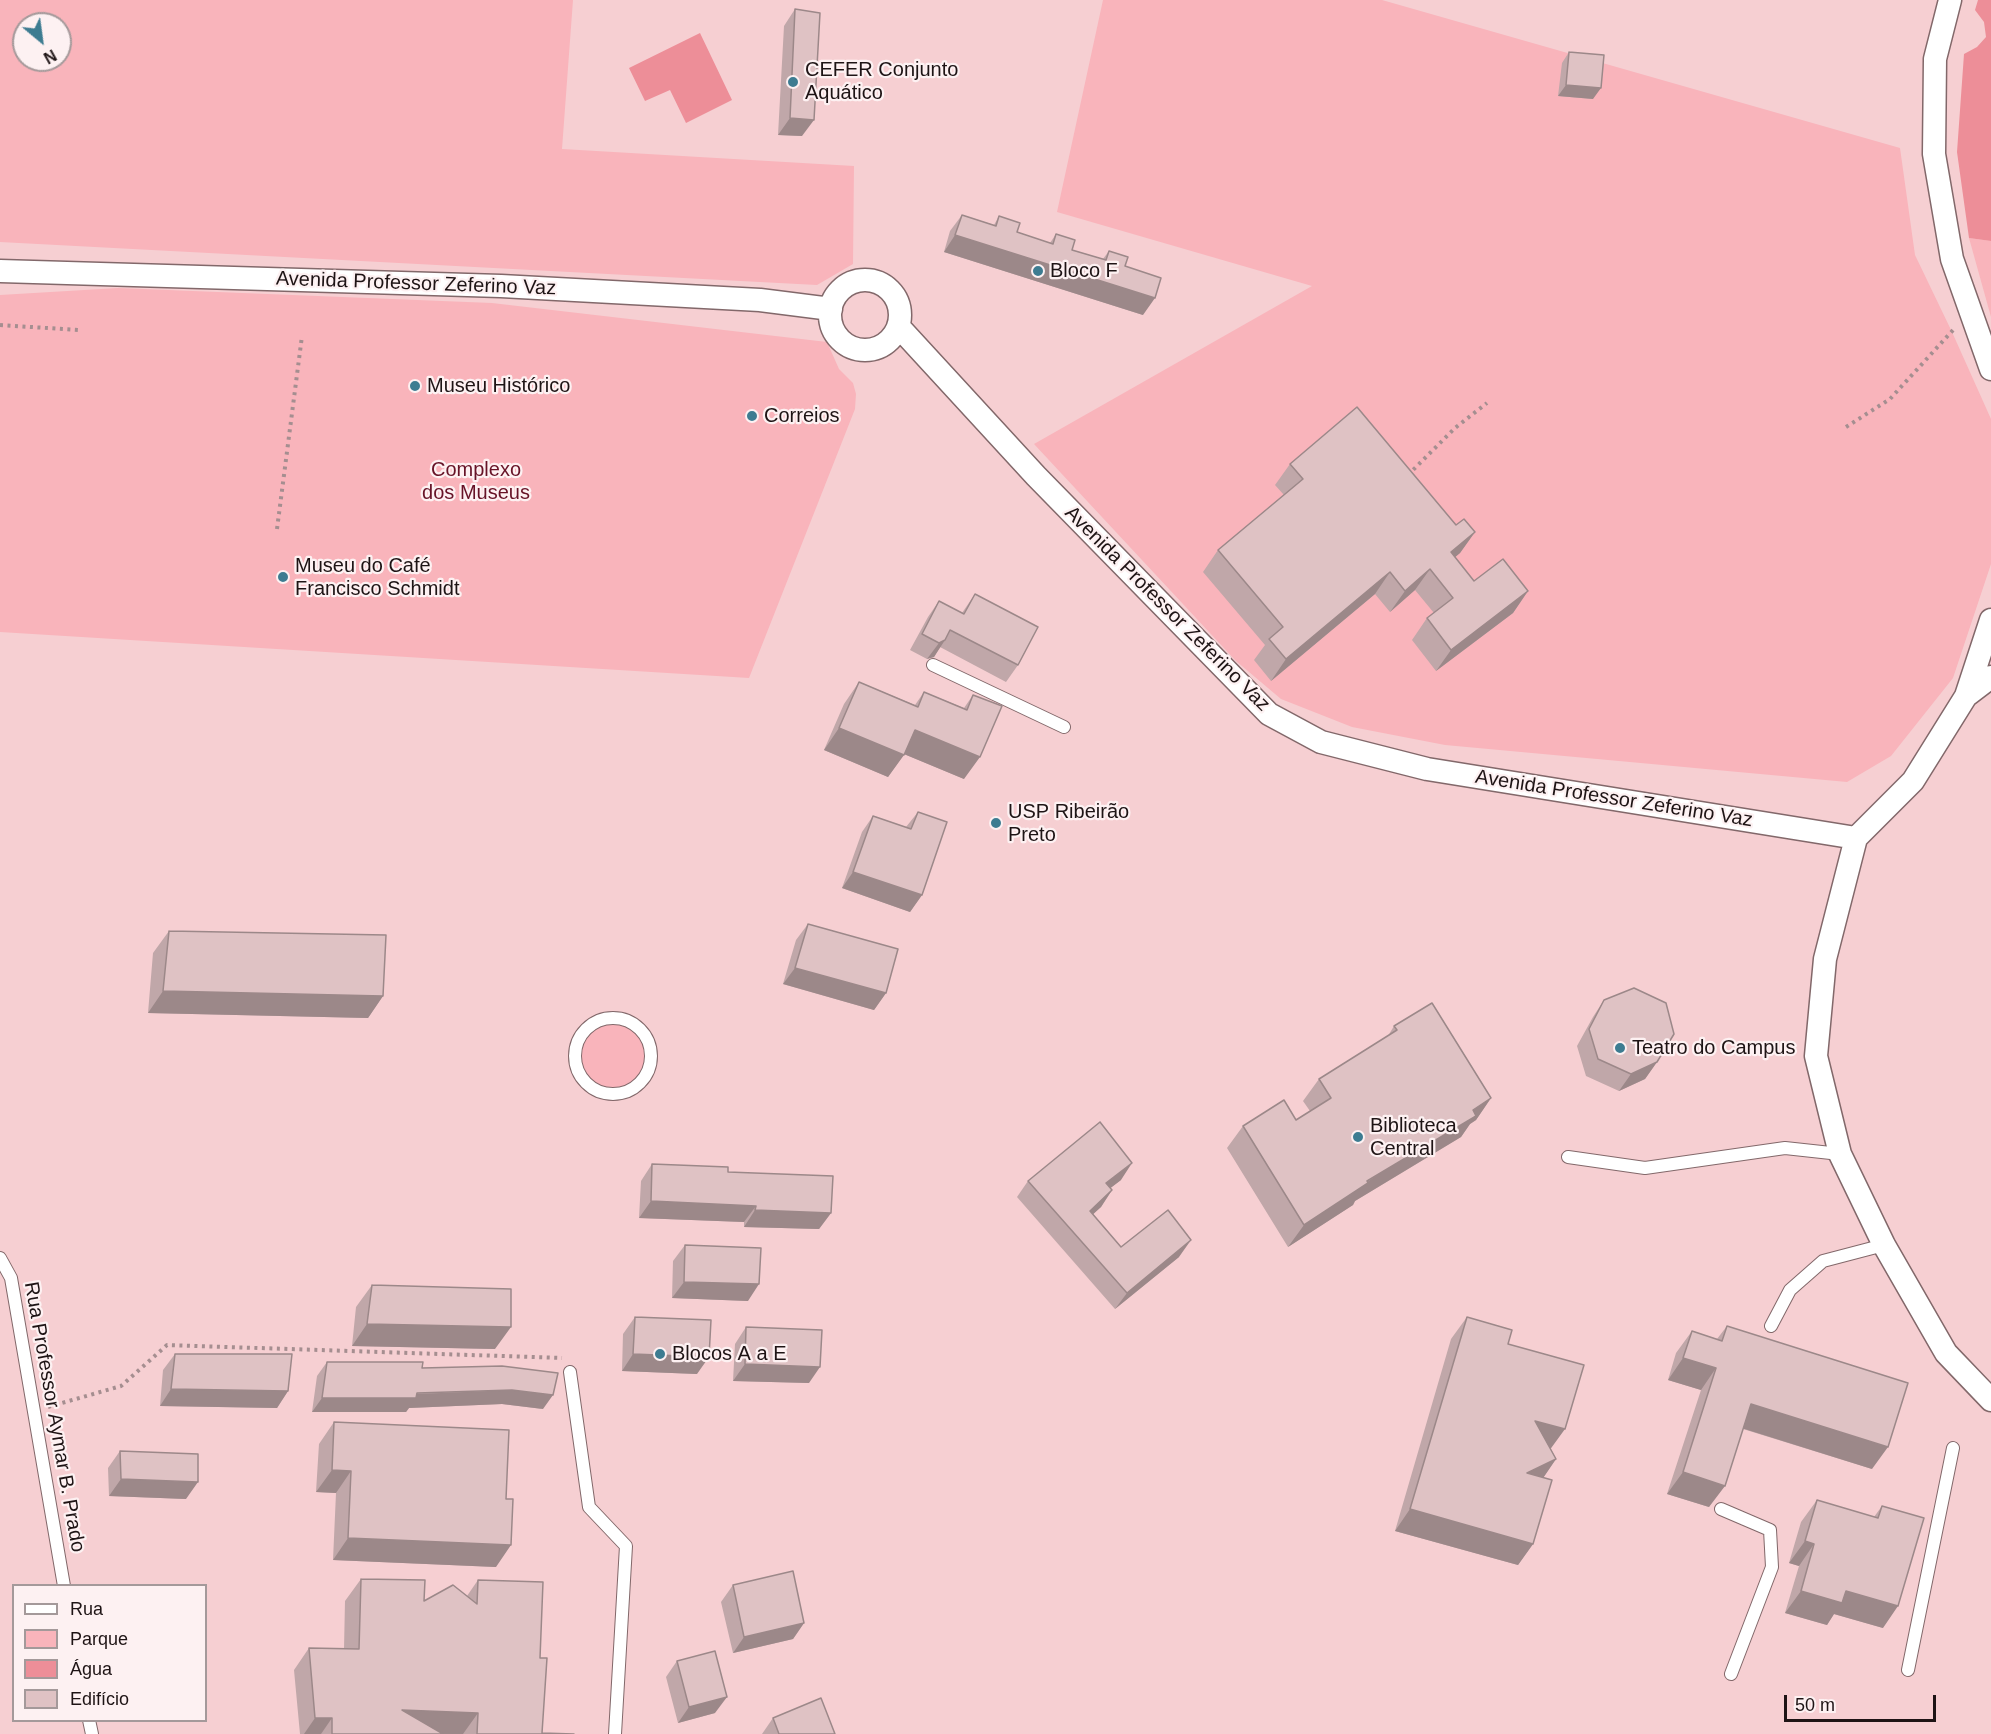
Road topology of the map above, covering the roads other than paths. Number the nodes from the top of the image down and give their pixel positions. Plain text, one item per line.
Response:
1 (1950, 0) edge
2 (0, 271) edge
3 (831, 309) junction
4 (899, 327) junction
5 (1991, 369) edge
6 (1991, 620) edge
7 (933, 665) dead end
8 (1991, 677) edge
9 (1966, 696) junction
10 (1064, 728) dead end
11 (1856, 838) junction
12 (574, 1053) joint
13 (1840, 1154) junction
14 (1568, 1157) dead end
15 (1884, 1245) junction
16 (0, 1258) edge
17 (1771, 1326) dead end
18 (570, 1372) dead end
19 (1991, 1400) edge
20 (1953, 1448) dead end
21 (1721, 1509) dead end
22 (64, 1584) edge
23 (1908, 1670) dead end
24 (1731, 1674) dead end
25 (615, 1734) edge

1 - 5 street
2 - 3 street, Avenida Professor Zeferino Vaz
3 - 4 street
3 - 4 street
4 - 11 street, Avenida Professor Zeferino Vaz
6 - 9 street
7 - 10 lane
8 - 9 street
9 - 11 street
11 - 13 street
12 - 12 lane
13 - 14 lane
13 - 15 street
15 - 17 lane
15 - 19 street
16 - 22 lane, Rua Professor Aymar B. Prado
18 - 25 lane
20 - 23 lane
21 - 24 lane

